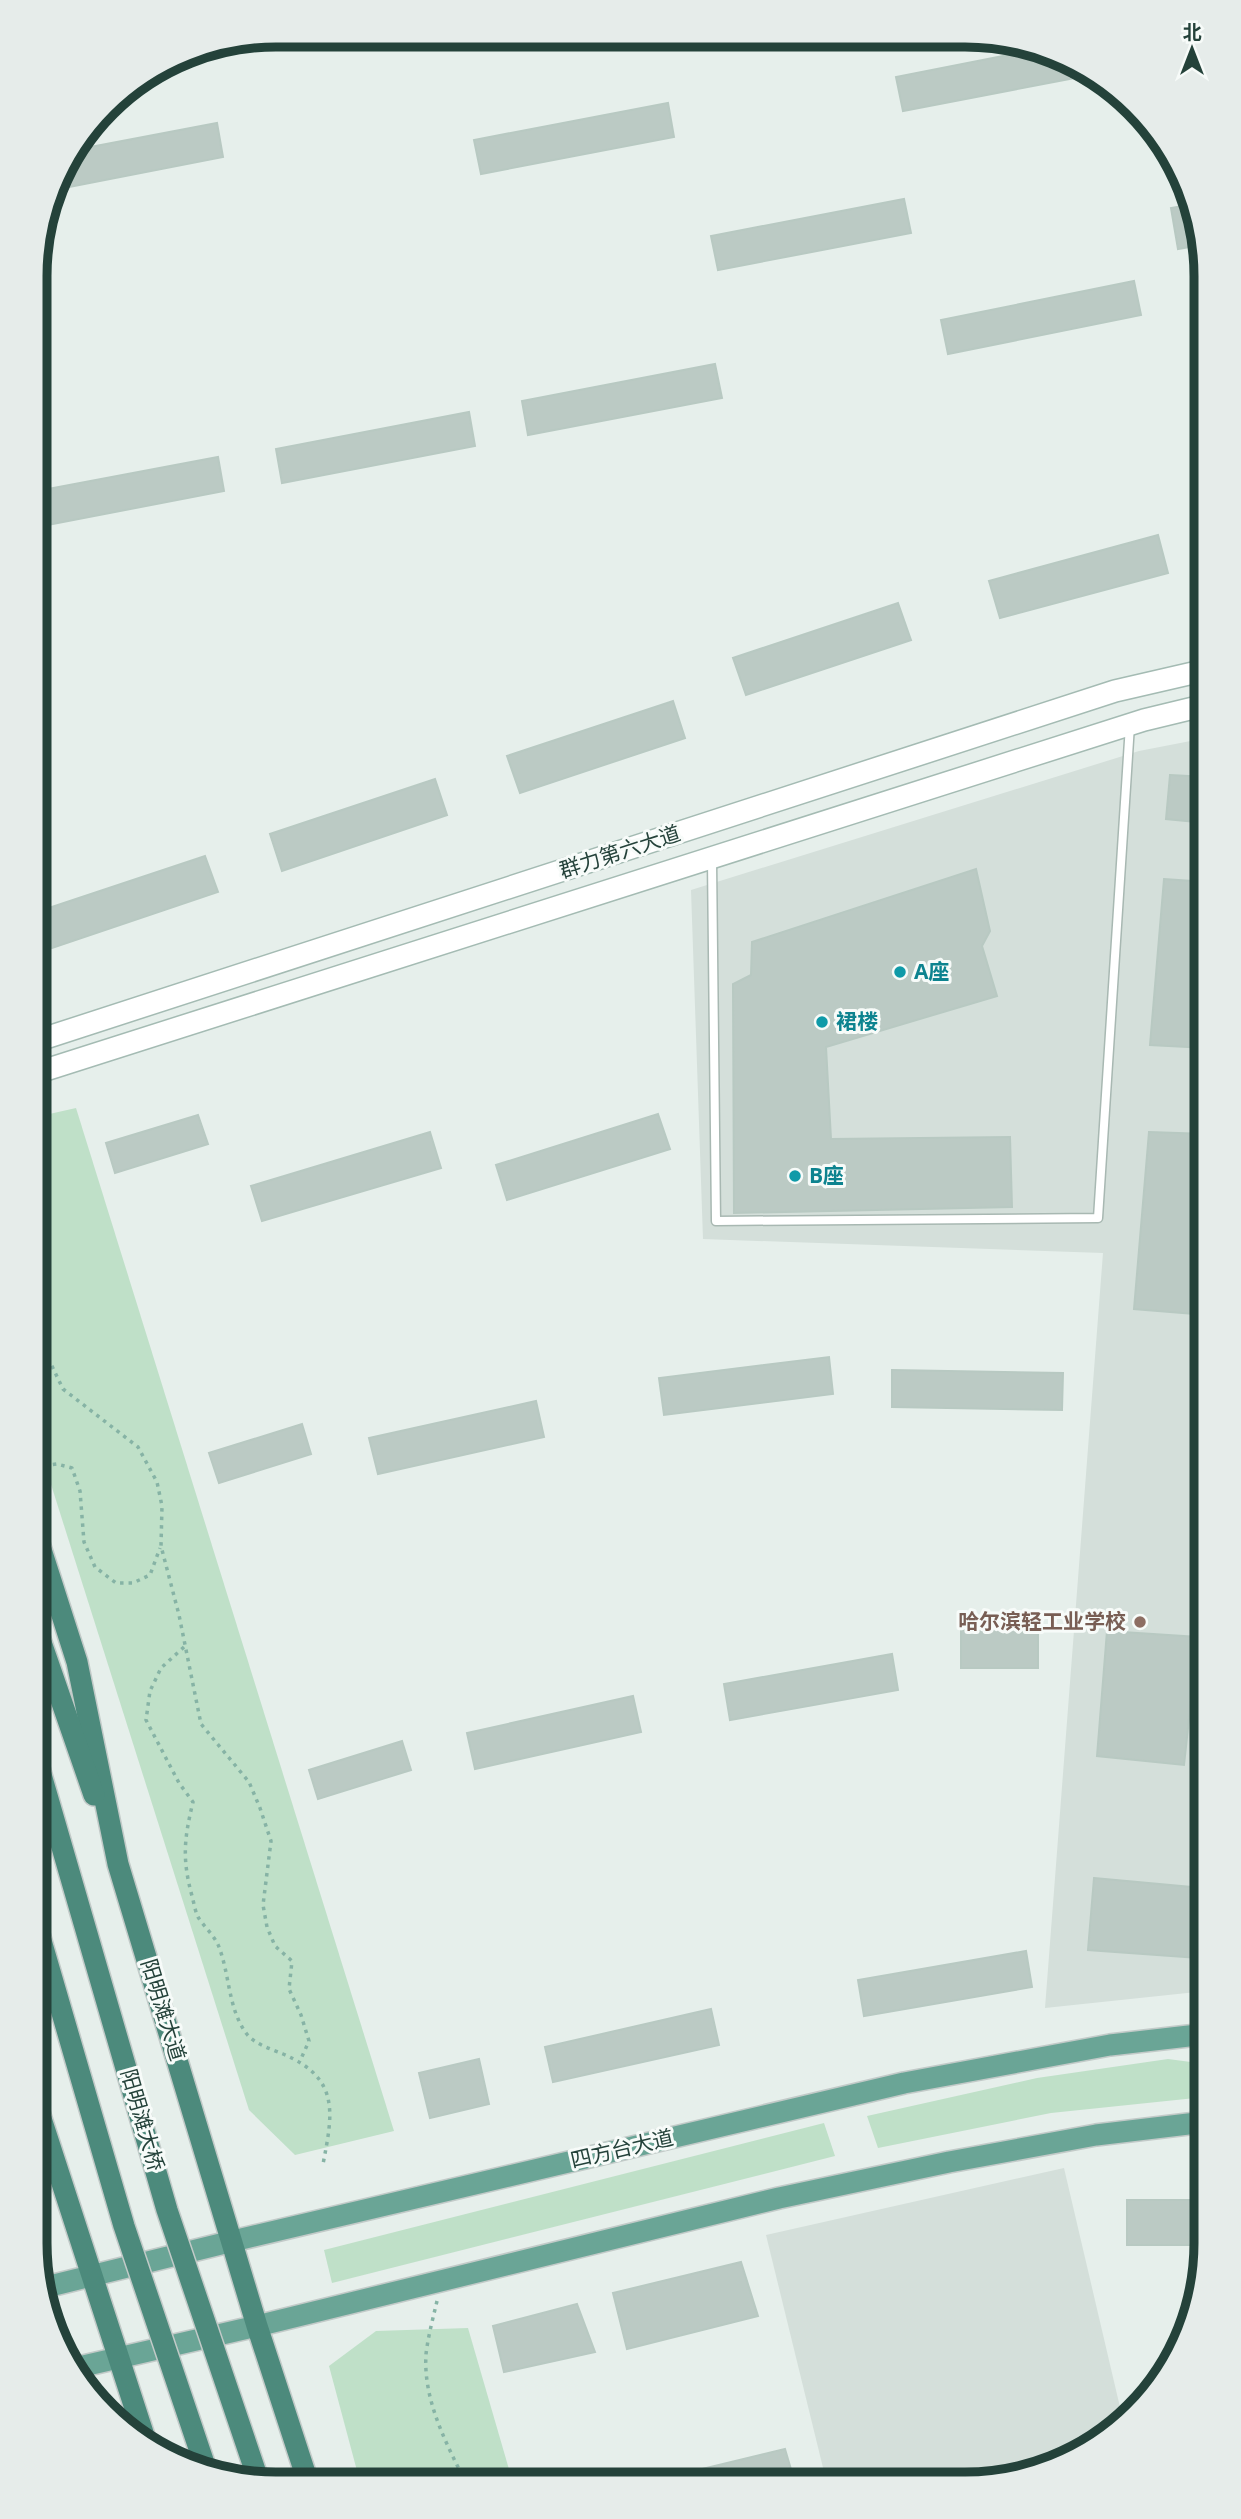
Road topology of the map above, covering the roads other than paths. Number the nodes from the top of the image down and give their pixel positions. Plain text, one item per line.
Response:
1 (1194, 673) edge
2 (1194, 708) edge
3 (1130, 724) junction
4 (712, 858) junction
5 (48, 1037) edge
6 (48, 1069) edge
7 (47, 1569) edge
8 (47, 1664) edge
9 (47, 1793) edge
10 (118, 1864) junction
11 (47, 1962) edge
12 (1193, 2035) edge
13 (1193, 2124) edge
14 (47, 2137) edge
15 (233, 2241) junction
16 (92, 2276) junction
17 (52, 2286) edge
18 (257, 2326) junction
19 (118, 2358) junction
20 (84, 2366) edge
21 (141, 2427) edge
22 (203, 2459) edge
23 (255, 2471) edge
24 (305, 2472) edge

1 - 5 main road, 群力第六大道
2 - 3 main road, 群力第六大道
3 - 4 main road, 群力第六大道
3 - 4 lane
4 - 6 main road, 群力第六大道
7 - 10 highway, 阳明滩大道
8 - 10 highway
9 - 23 highway, 阳明滩大桥, bridge
10 - 15 highway, 阳明滩大道
11 - 22 highway, bridge
12 - 15 main road, 四方台大道
13 - 18 main road
14 - 16 highway
15 - 16 main road, 四方台大道
15 - 18 highway, 阳明滩大道
16 - 17 main road, 四方台大道
16 - 19 highway
18 - 19 main road
18 - 24 highway, 阳明滩大道
19 - 20 main road
19 - 21 highway

